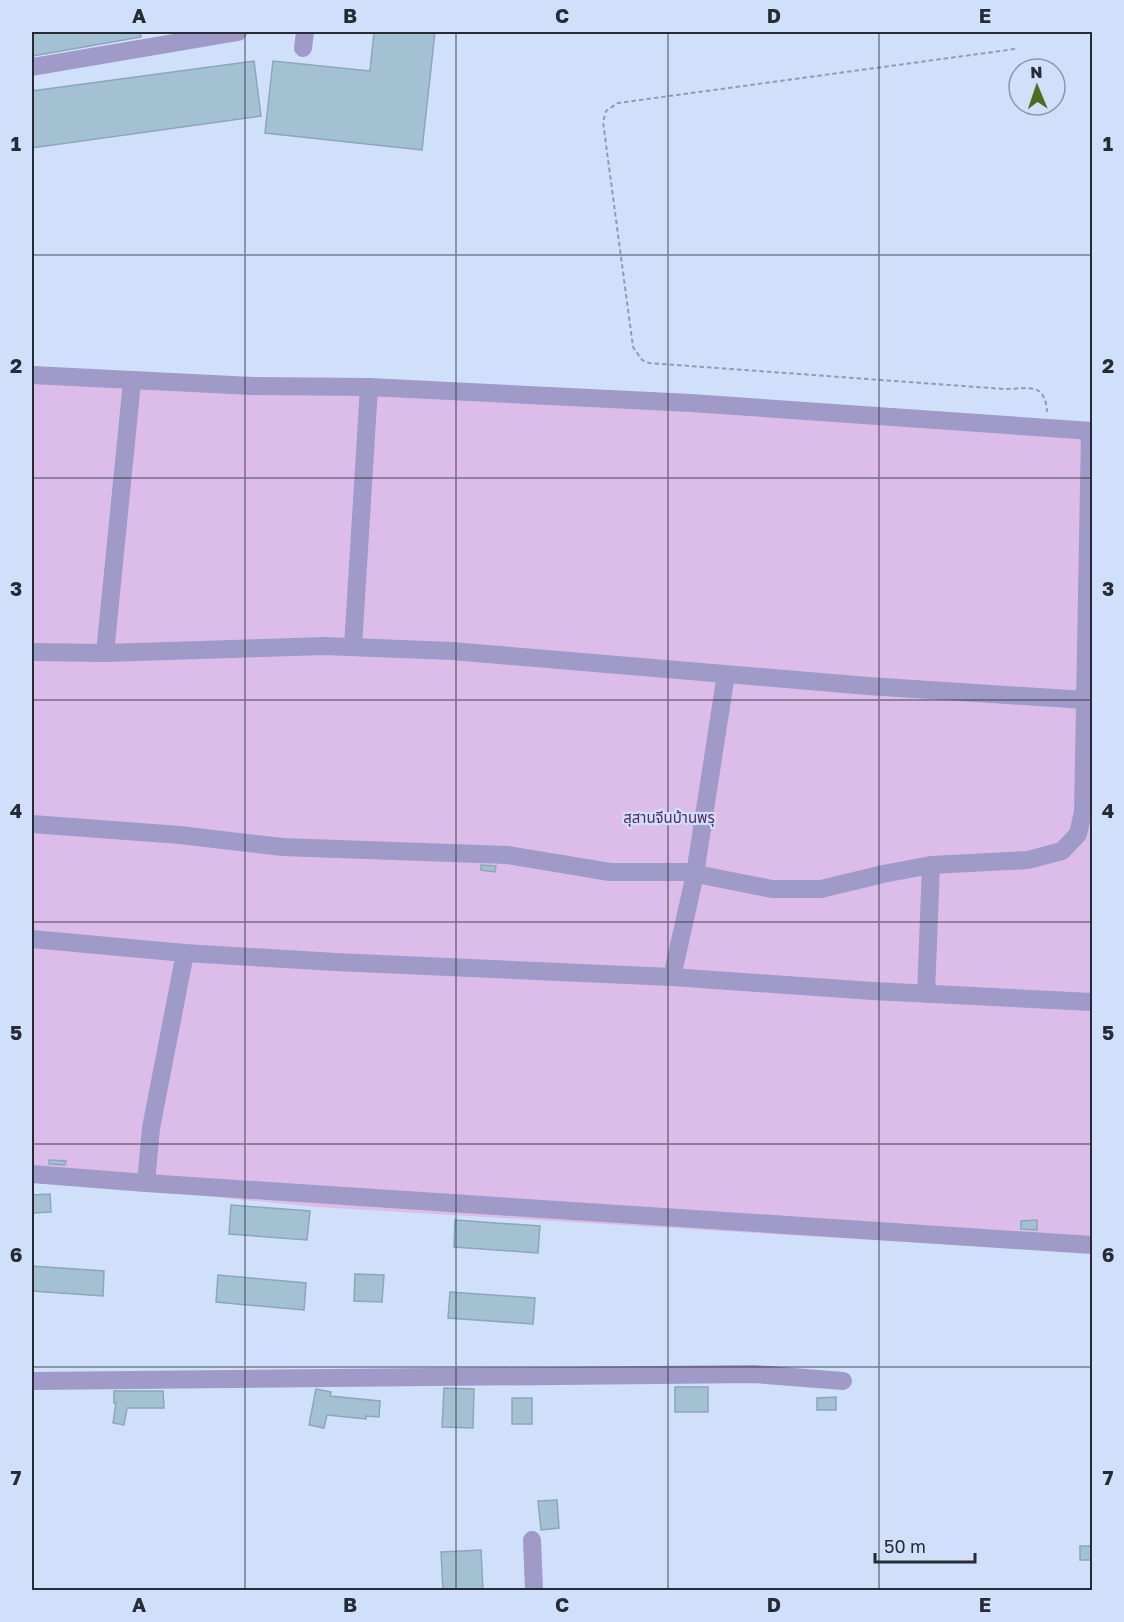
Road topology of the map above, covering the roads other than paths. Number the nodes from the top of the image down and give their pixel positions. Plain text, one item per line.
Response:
1 (238, 32) edge
2 (32, 67) edge
3 (32, 375) edge
4 (132, 382) junction
5 (369, 387) junction
6 (1091, 431) edge
7 (353, 647) junction
8 (32, 652) edge
9 (105, 653) junction
10 (726, 674) junction
11 (1089, 699) edge
12 (32, 825) edge
13 (931, 865) junction
14 (695, 874) junction
15 (32, 939) edge
16 (185, 953) junction
17 (672, 976) junction
18 (927, 994) junction
19 (1092, 1002) edge
20 (32, 1174) edge
21 (146, 1183) junction
22 (1092, 1245) edge
23 (32, 1381) edge
24 (843, 1381) dead end
25 (532, 1540) dead end
26 (534, 1590) edge

1 - 2 street
3 - 4 street
4 - 5 street
4 - 9 street
5 - 6 street
5 - 7 street
6 - 11 street
7 - 9 street
7 - 10 street
8 - 9 street
10 - 11 street
10 - 14 street
11 - 13 street
12 - 14 street
13 - 14 street
13 - 18 street
14 - 17 street
15 - 16 street
16 - 17 street
16 - 21 street
17 - 18 street
18 - 19 street
20 - 21 street
21 - 22 street
23 - 24 street
25 - 26 street

